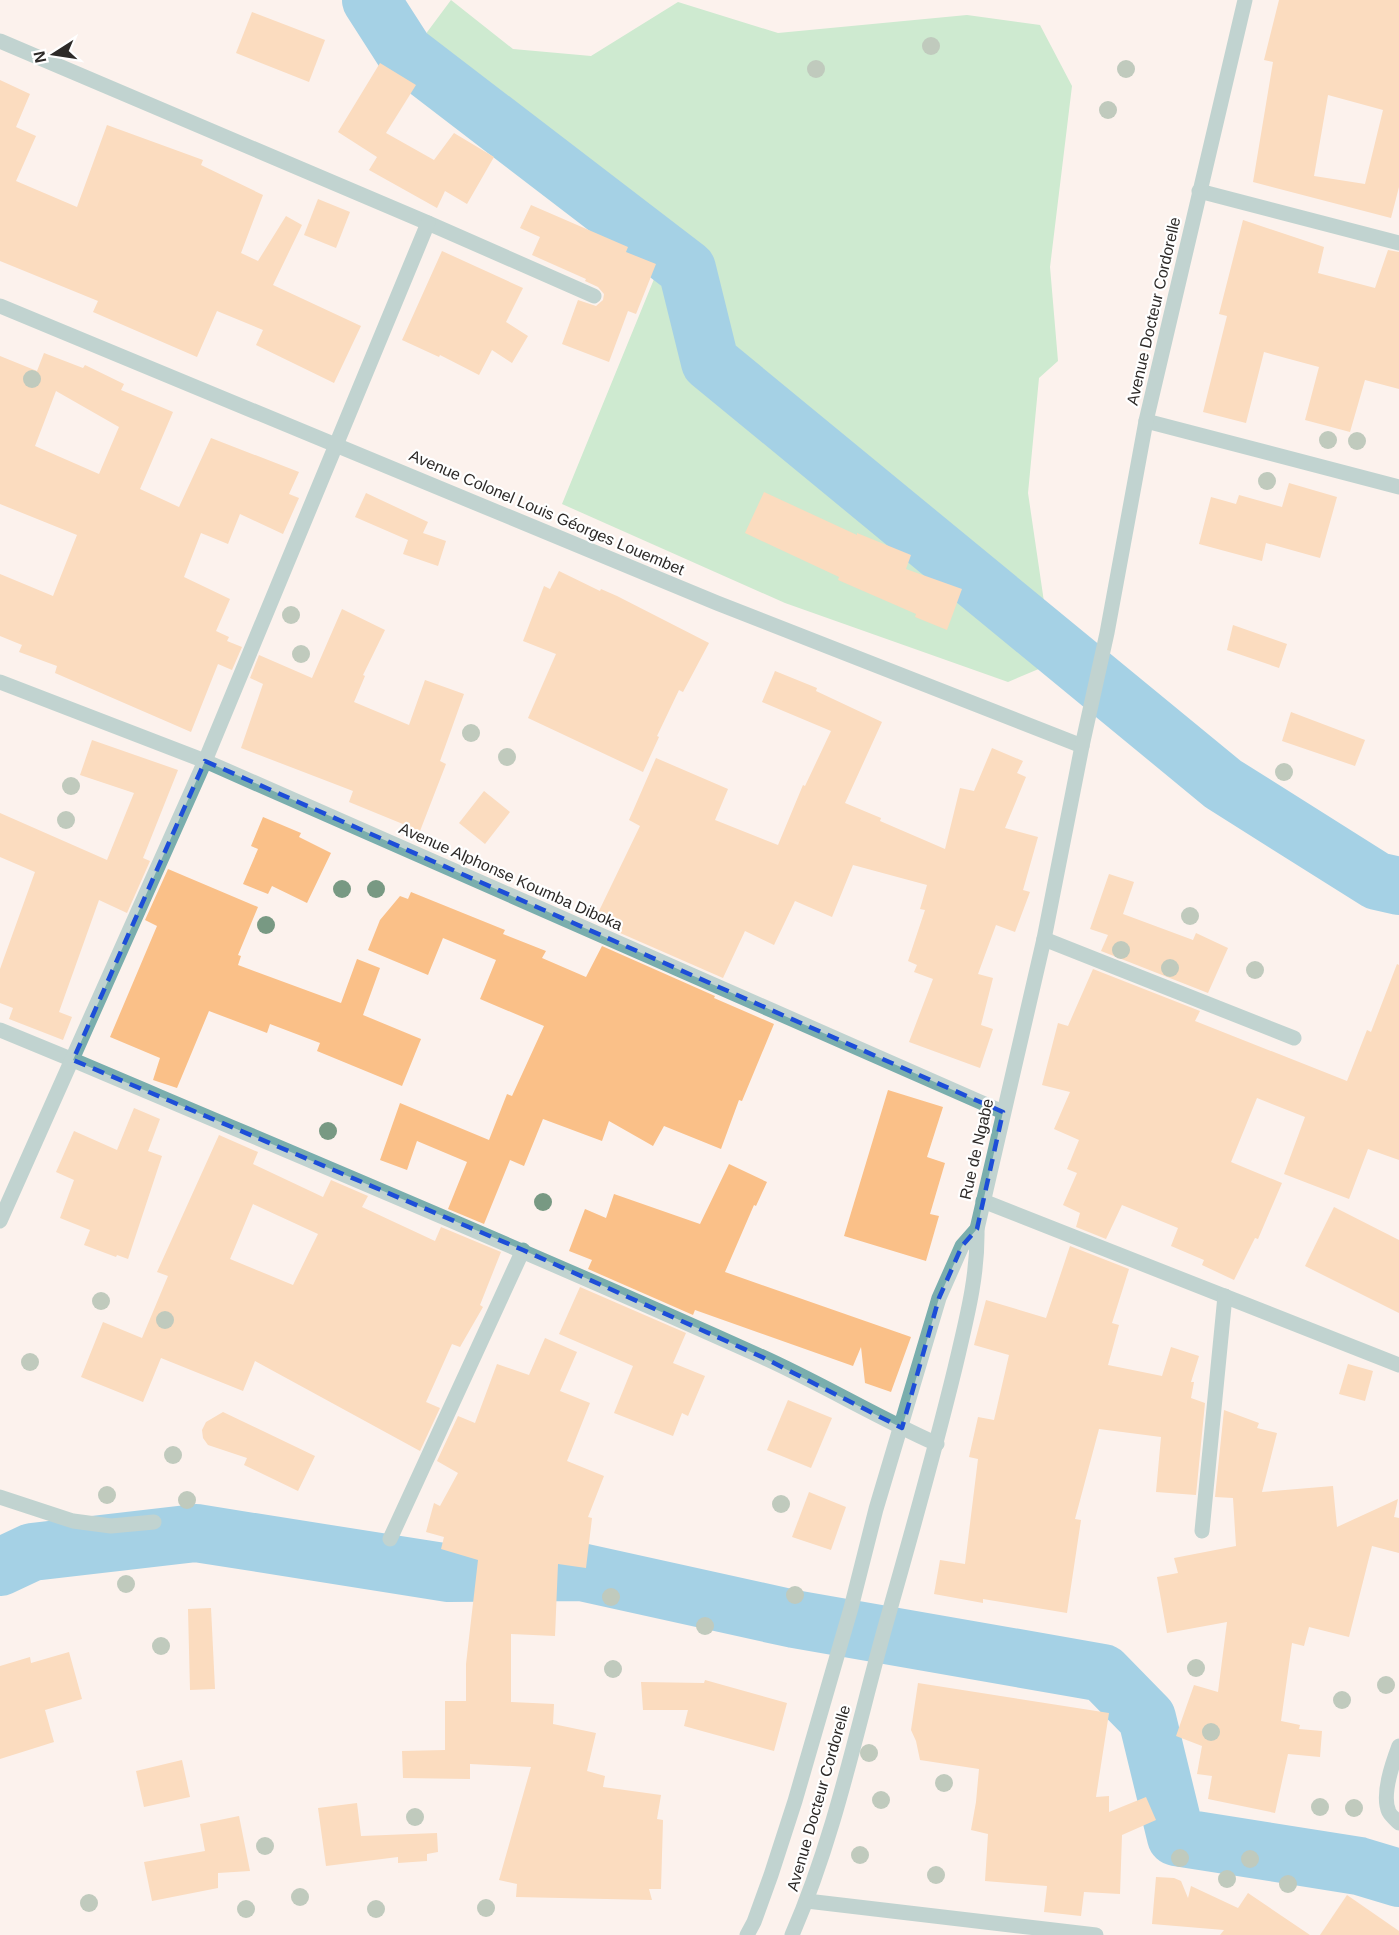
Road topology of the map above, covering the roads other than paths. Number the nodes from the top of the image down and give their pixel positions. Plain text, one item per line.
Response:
1 (1245, 0) edge
2 (0, 41) edge
3 (1200, 191) junction
4 (428, 222) junction
5 (1399, 243) edge
6 (594, 296) dead end
7 (0, 306) edge
8 (1146, 422) junction
9 (335, 444) junction
10 (1399, 487) edge
11 (1107, 633) joint
12 (0, 682) edge
13 (1082, 746) junction
14 (205, 761) junction
15 (1044, 939) junction
16 (0, 1030) edge
17 (1294, 1038) dead end
18 (74, 1059) junction
19 (1002, 1112) junction
20 (983, 1200) junction
21 (0, 1221) edge
22 (977, 1229) junction
23 (523, 1250) junction
24 (1225, 1296) junction
25 (1399, 1365) edge
26 (902, 1428) junction
27 (937, 1444) junction
28 (0, 1497) edge
29 (154, 1522) dead end
30 (1202, 1531) dead end
31 (390, 1539) dead end
32 (873, 1669) joint
33 (1399, 1746) edge
34 (1399, 1822) edge
35 (807, 1901) junction
36 (1073, 1933) edge
37 (747, 1935) edge
38 (792, 1935) edge
39 (1096, 1935) edge

1 - 3 street, Avenue Docteur Cordorelle
2 - 4 street
3 - 5 street
3 - 8 street, Avenue Docteur Cordorelle
4 - 6 street
4 - 9 street
7 - 9 street, Avenue Colonel Louis Géorges Louembet
8 - 10 street
8 - 11 street, Avenue Docteur Cordorelle
9 - 13 street, Avenue Colonel Louis Géorges Louembet
9 - 14 street
11 - 13 street, Rue de Ngabe
12 - 14 street, Avenue Alphonse Koumba Diboka
13 - 15 street, Rue de Ngabe
14 - 18 street
14 - 19 street, Avenue Alphonse Koumba Diboka
15 - 17 street
15 - 19 street, Rue de Ngabe
16 - 18 street
18 - 21 street
18 - 23 street
19 - 20 street, Rue de Ngabe
20 - 22 street, Rue de Ngabe
20 - 24 street
22 - 26 street
22 - 27 street, Rue de Ngabe
23 - 26 street
23 - 31 street
24 - 25 street
24 - 30 street
26 - 27 street
26 - 37 street
27 - 32 street, Rue de Ngabe
28 - 29 street
32 - 35 street, Avenue Docteur Cordorelle
33 - 34 street
35 - 36 street
35 - 38 street, Avenue Docteur Cordorelle
36 - 39 street

